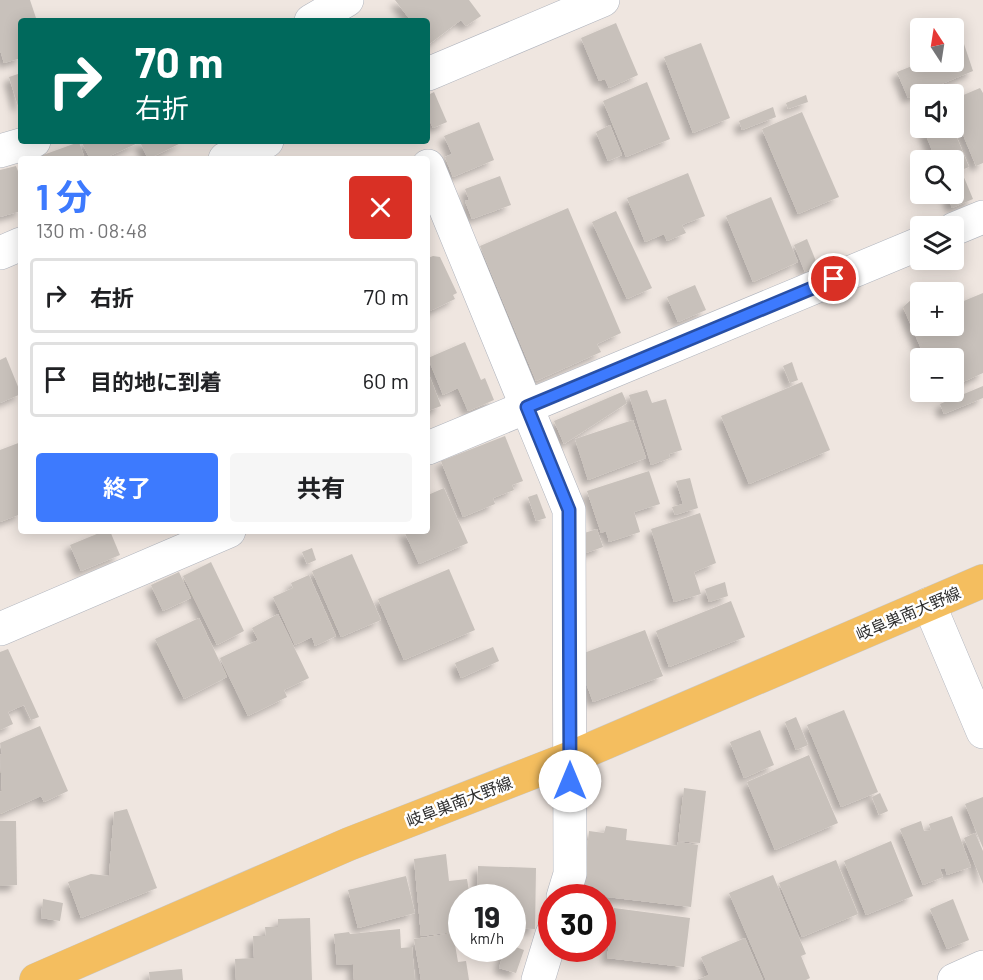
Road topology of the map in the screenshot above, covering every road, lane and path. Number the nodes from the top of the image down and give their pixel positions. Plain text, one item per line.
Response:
1 (346, 0) edge
2 (603, 0) edge
3 (316, 18) edge
4 (430, 73) edge
5 (24, 144) edge
6 (260, 144) edge
7 (0, 151) edge
8 (232, 156) edge
9 (430, 171) edge
10 (983, 217) edge
11 (964, 225) edge
12 (18, 245) edge
13 (910, 248) edge
14 (0, 253) edge
15 (527, 407) junction
16 (430, 447) edge
17 (222, 534) edge
18 (983, 581) edge
19 (929, 604) junction
20 (0, 629) edge
21 (983, 732) edge
22 (570, 758) junction
23 (567, 884) edge
24 (543, 962) edge
25 (983, 967) edge
26 (36, 980) edge
27 (538, 980) edge
28 (954, 980) edge

1 - 3 street
2 - 4 street
5 - 7 street
6 - 8 street
9 - 15 street
10 - 11 street
12 - 14 street
13 - 15 street
15 - 16 street
15 - 22 street
17 - 20 street
18 - 19 main road, 岐阜巣南大野線
19 - 21 street
19 - 22 main road, 岐阜巣南大野線
22 - 23 street
22 - 26 main road, 岐阜巣南大野線
24 - 27 street
25 - 28 street

